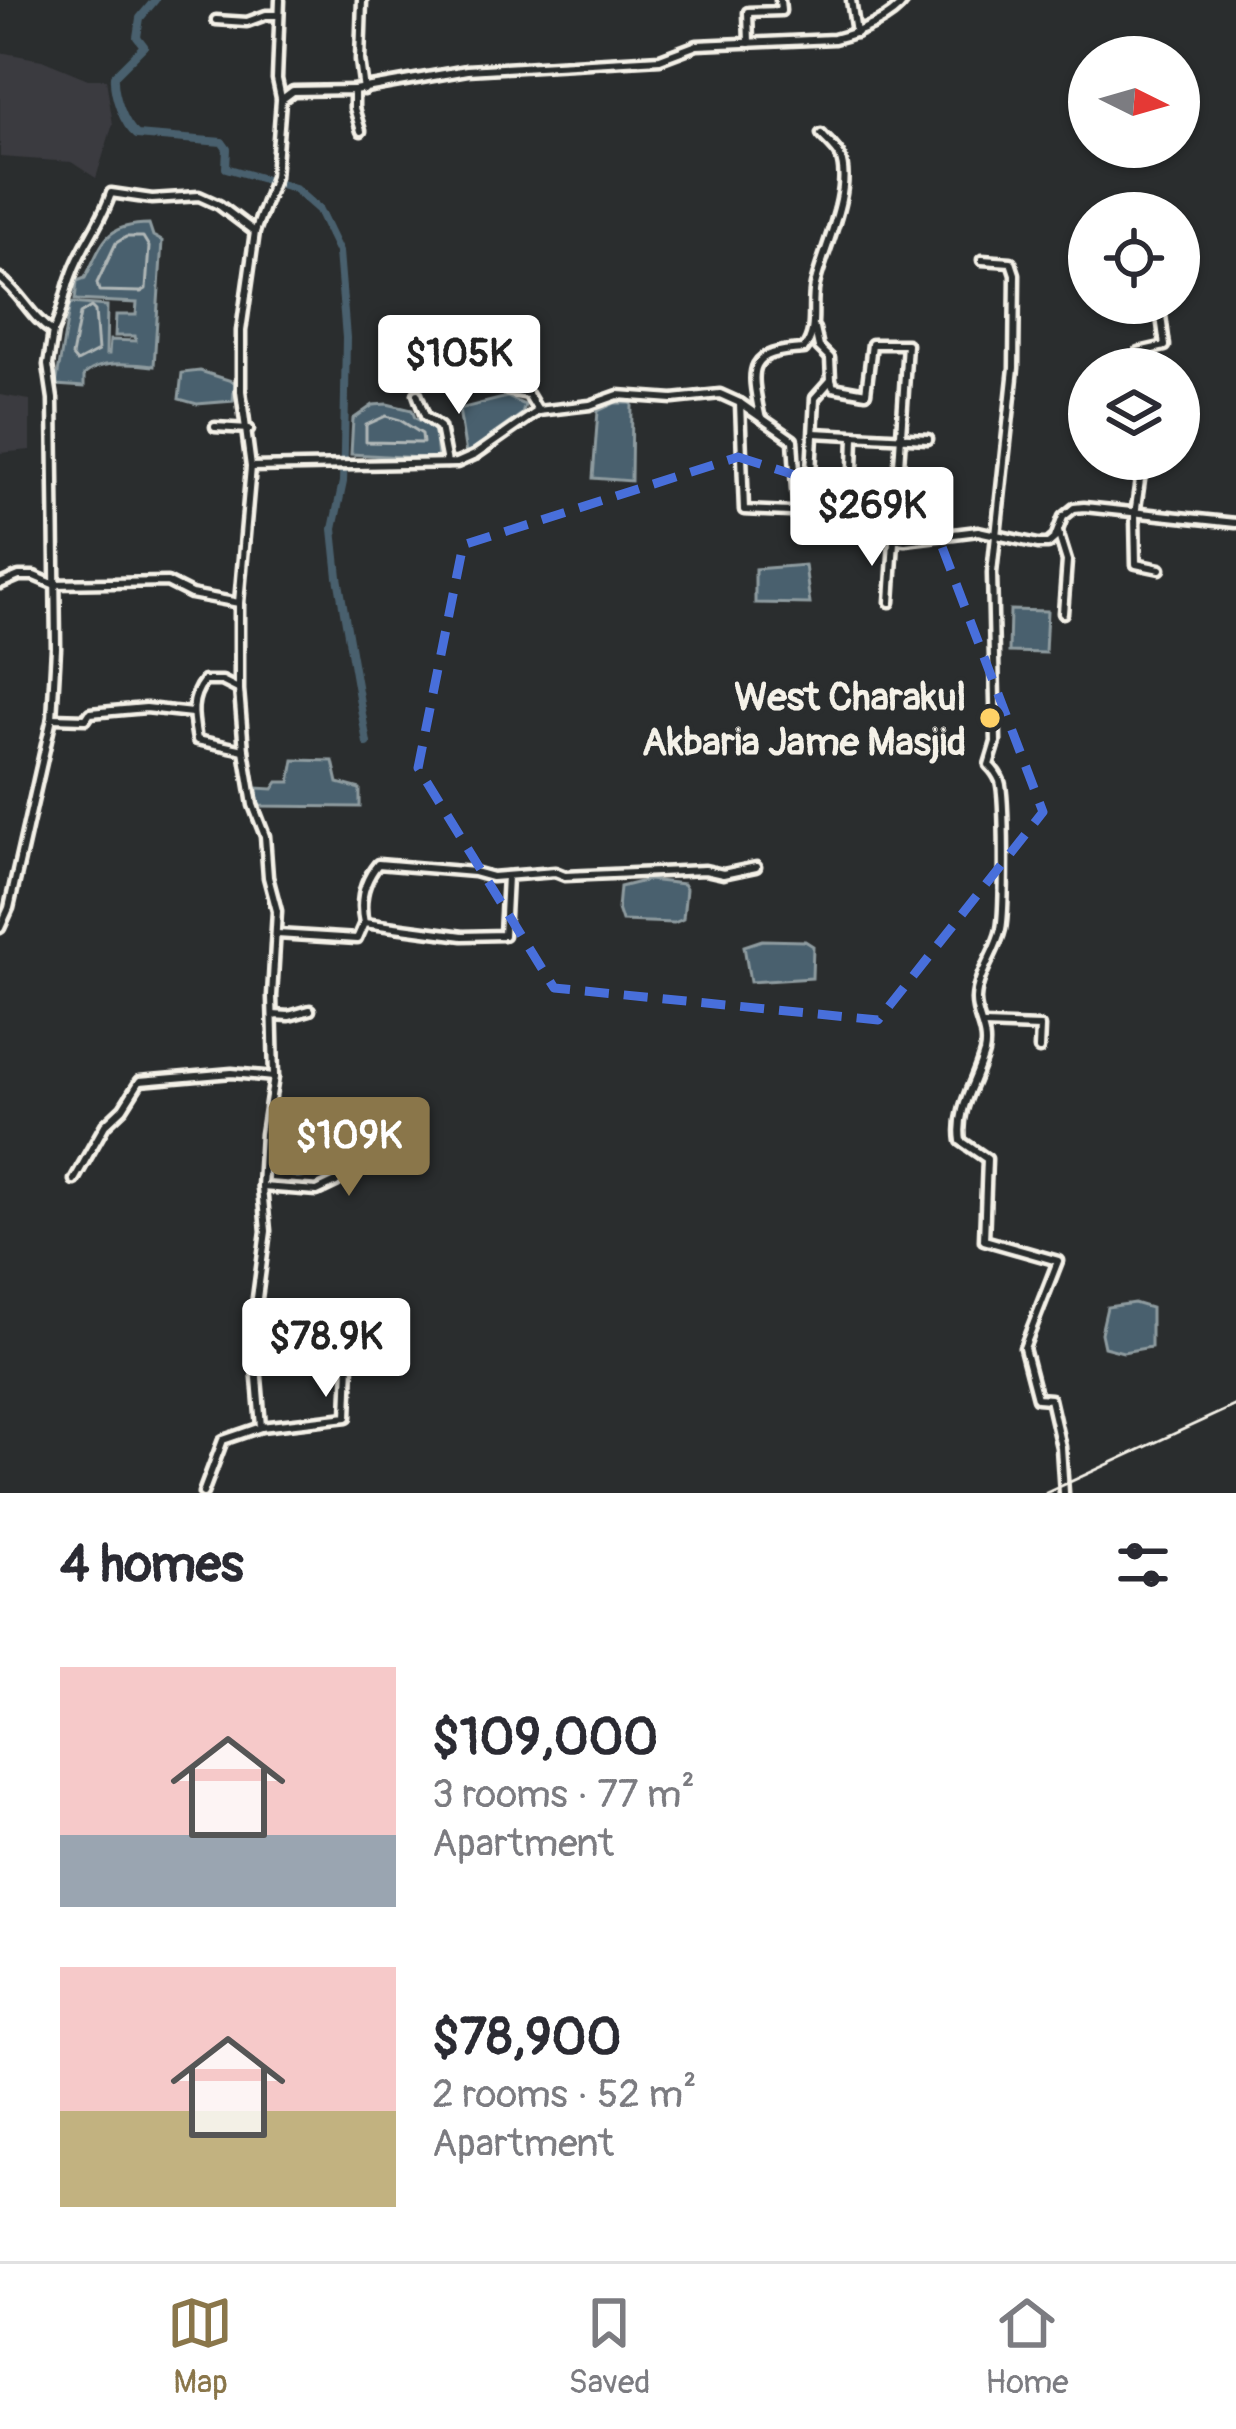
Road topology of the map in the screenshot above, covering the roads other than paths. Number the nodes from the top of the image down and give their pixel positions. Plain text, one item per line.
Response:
1 (280, 0) edge
2 (362, 0) edge
3 (780, 0) edge
4 (851, 0) edge
5 (905, 0) edge
6 (278, 15) junction
7 (216, 20) dead end
8 (856, 33) junction
9 (748, 43) junction
10 (355, 89) junction
11 (364, 90) junction
12 (281, 100) junction
13 (362, 131) dead end
14 (821, 134) dead end
15 (255, 232) junction
16 (982, 260) dead end
17 (0, 278) edge
18 (814, 319) junction
19 (1162, 324) edge
20 (53, 332) junction
21 (1156, 348) edge
22 (831, 380) junction
23 (507, 390) dead end
24 (416, 394) dead end
25 (740, 403) junction
26 (538, 411) junction
27 (760, 415) junction
28 (215, 427) dead end
29 (248, 429) junction
30 (814, 433) junction
31 (854, 436) junction
32 (901, 436) junction
33 (928, 439) dead end
34 (447, 463) junction
35 (251, 467) junction
36 (1140, 480) edge
37 (813, 511) junction
38 (851, 511) junction
39 (895, 514) junction
40 (1135, 515) junction
41 (1236, 523) edge
42 (851, 532) junction
43 (1058, 532) junction
44 (893, 538) junction
45 (997, 538) junction
46 (1160, 568) dead end
47 (0, 584) edge
48 (53, 584) junction
49 (890, 602) dead end
50 (238, 603) junction
51 (1063, 613) dead end
52 (239, 690) junction
53 (193, 713) junction
54 (52, 718) junction
55 (244, 750) junction
56 (756, 867) dead end
57 (507, 876) junction
58 (364, 922) junction
59 (0, 928) edge
60 (277, 934) junction
61 (310, 1010) dead end
62 (273, 1015) junction
63 (984, 1025) junction
64 (1039, 1049) dead end
65 (274, 1077) junction
66 (416, 1153) dead end
67 (74, 1180) dead end
68 (262, 1187) junction
69 (350, 1335) dead end
70 (261, 1426) junction
71 (203, 1493) edge
72 (1064, 1493) edge

1 - 6 street
2 - 11 street
3 - 9 street
4 - 8 street
5 - 8 street
6 - 7 street
6 - 12 street
8 - 9 street
9 - 11 street
10 - 11 street
10 - 12 street
10 - 13 street
12 - 15 street
14 - 18 street
15 - 20 street
15 - 29 street
16 - 45 street
17 - 20 street
18 - 22 street
18 - 27 street
19 - 21 street
20 - 48 street
22 - 30 street
22 - 32 street
23 - 26 street
24 - 34 street
25 - 26 street
25 - 27 street
25 - 37 street
26 - 34 street
27 - 37 street
28 - 29 street
29 - 35 street
30 - 31 street
30 - 37 street
31 - 32 street
31 - 38 street
32 - 33 street
32 - 39 street
34 - 35 street
35 - 50 street
36 - 40 street
37 - 38 street
37 - 42 street
38 - 39 street
38 - 42 street
39 - 44 street
40 - 41 street
40 - 43 street
40 - 46 street
42 - 44 street
43 - 45 street
43 - 51 street
44 - 45 street
44 - 49 street
45 - 63 street
47 - 48 street
48 - 50 street
48 - 54 street
50 - 52 street
52 - 53 street
52 - 55 street
53 - 54 street
53 - 55 street
54 - 59 street
55 - 60 street
56 - 57 street
57 - 58 street
57 - 58 street
58 - 60 street
60 - 62 street
61 - 62 street
62 - 65 street
63 - 64 street
63 - 72 street
65 - 67 street
65 - 68 street
66 - 68 street
68 - 70 street
69 - 70 street
70 - 71 street

